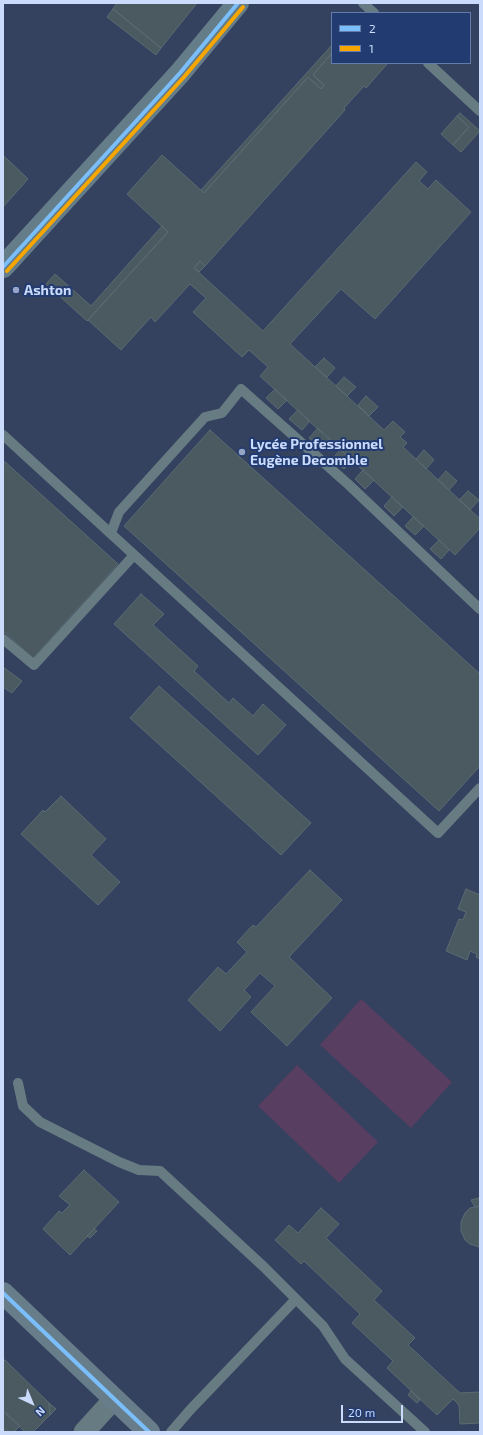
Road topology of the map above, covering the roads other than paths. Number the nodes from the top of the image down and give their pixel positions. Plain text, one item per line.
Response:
1 (238, 3) edge
2 (363, 3) edge
3 (373, 12) edge
4 (429, 64) edge
5 (480, 111) edge
6 (3, 268) edge
7 (3, 435) edge
8 (111, 533) junction
9 (134, 555) junction
10 (480, 609) edge
11 (3, 639) edge
12 (480, 788) edge
13 (18, 1083) dead end
14 (3, 1293) edge
15 (296, 1299) junction
16 (114, 1399) junction
17 (84, 1432) edge
18 (148, 1432) edge
19 (171, 1432) edge
20 (425, 1432) edge

1 - 6 street
2 - 3 lane
4 - 5 lane
7 - 8 lane
8 - 9 lane
8 - 10 lane
9 - 11 lane
9 - 12 lane
13 - 15 lane
14 - 16 main road
15 - 19 lane
15 - 20 lane
16 - 17 street
16 - 18 main road

